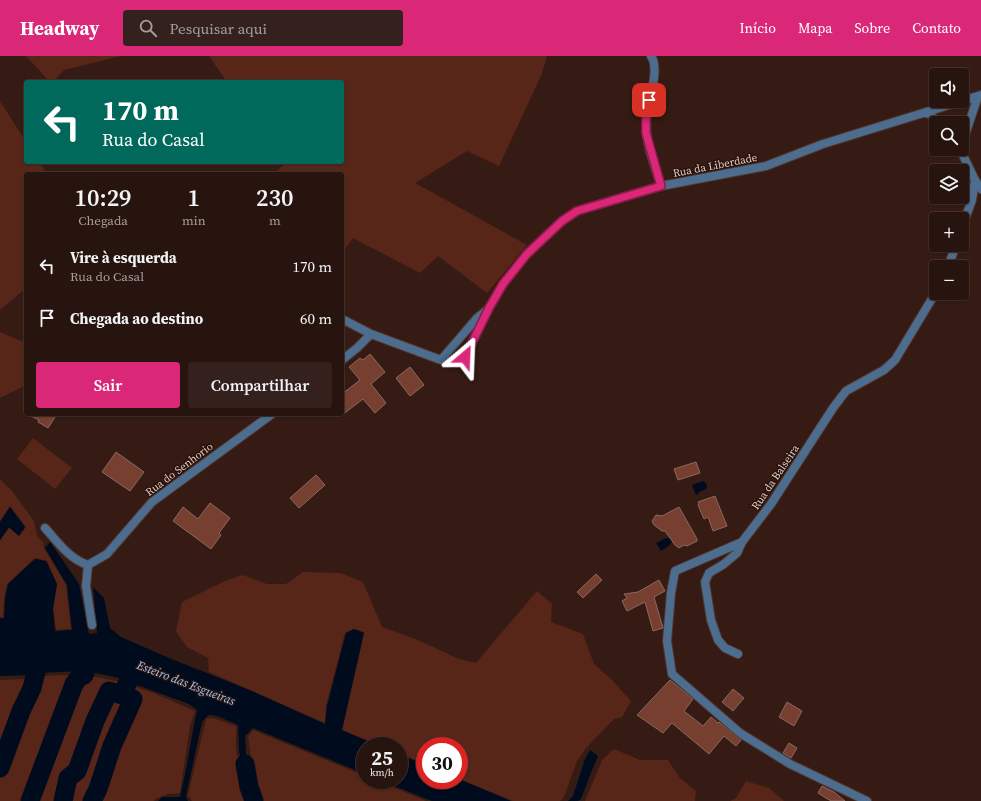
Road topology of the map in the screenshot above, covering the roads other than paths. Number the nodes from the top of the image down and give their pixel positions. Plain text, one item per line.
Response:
1 (651, 56) edge
2 (979, 96) edge
3 (926, 112) junction
4 (931, 116) edge
5 (969, 124) edge
6 (963, 156) edge
7 (975, 180) junction
8 (661, 186) junction
9 (981, 189) edge
10 (968, 212) edge
11 (931, 300) edge
12 (489, 308) junction
13 (344, 320) edge
14 (370, 334) junction
15 (344, 358) edge
16 (441, 360) junction
17 (269, 416) edge
18 (44, 528) dead end
19 (742, 542) junction
20 (88, 565) junction
21 (92, 625) dead end
22 (738, 654) dead end
23 (867, 801) edge

1 - 8 street
2 - 3 street, Rua da Liberdade
2 - 5 street
3 - 4 street
3 - 8 street, Rua da Liberdade
6 - 7 street
7 - 9 street
7 - 10 street
8 - 12 street, Rua da Liberdade
11 - 19 street, Rua da Balseira
12 - 16 street, Rua da Liberdade
12 - 16 street, Rua da Liberdade
13 - 14 street, Rua da Liberdade
14 - 15 street
14 - 16 street, Rua da Liberdade
17 - 20 street, Rua do Senhorio
18 - 20 street
19 - 22 street
19 - 23 street, Rua da Balseira
20 - 21 street

